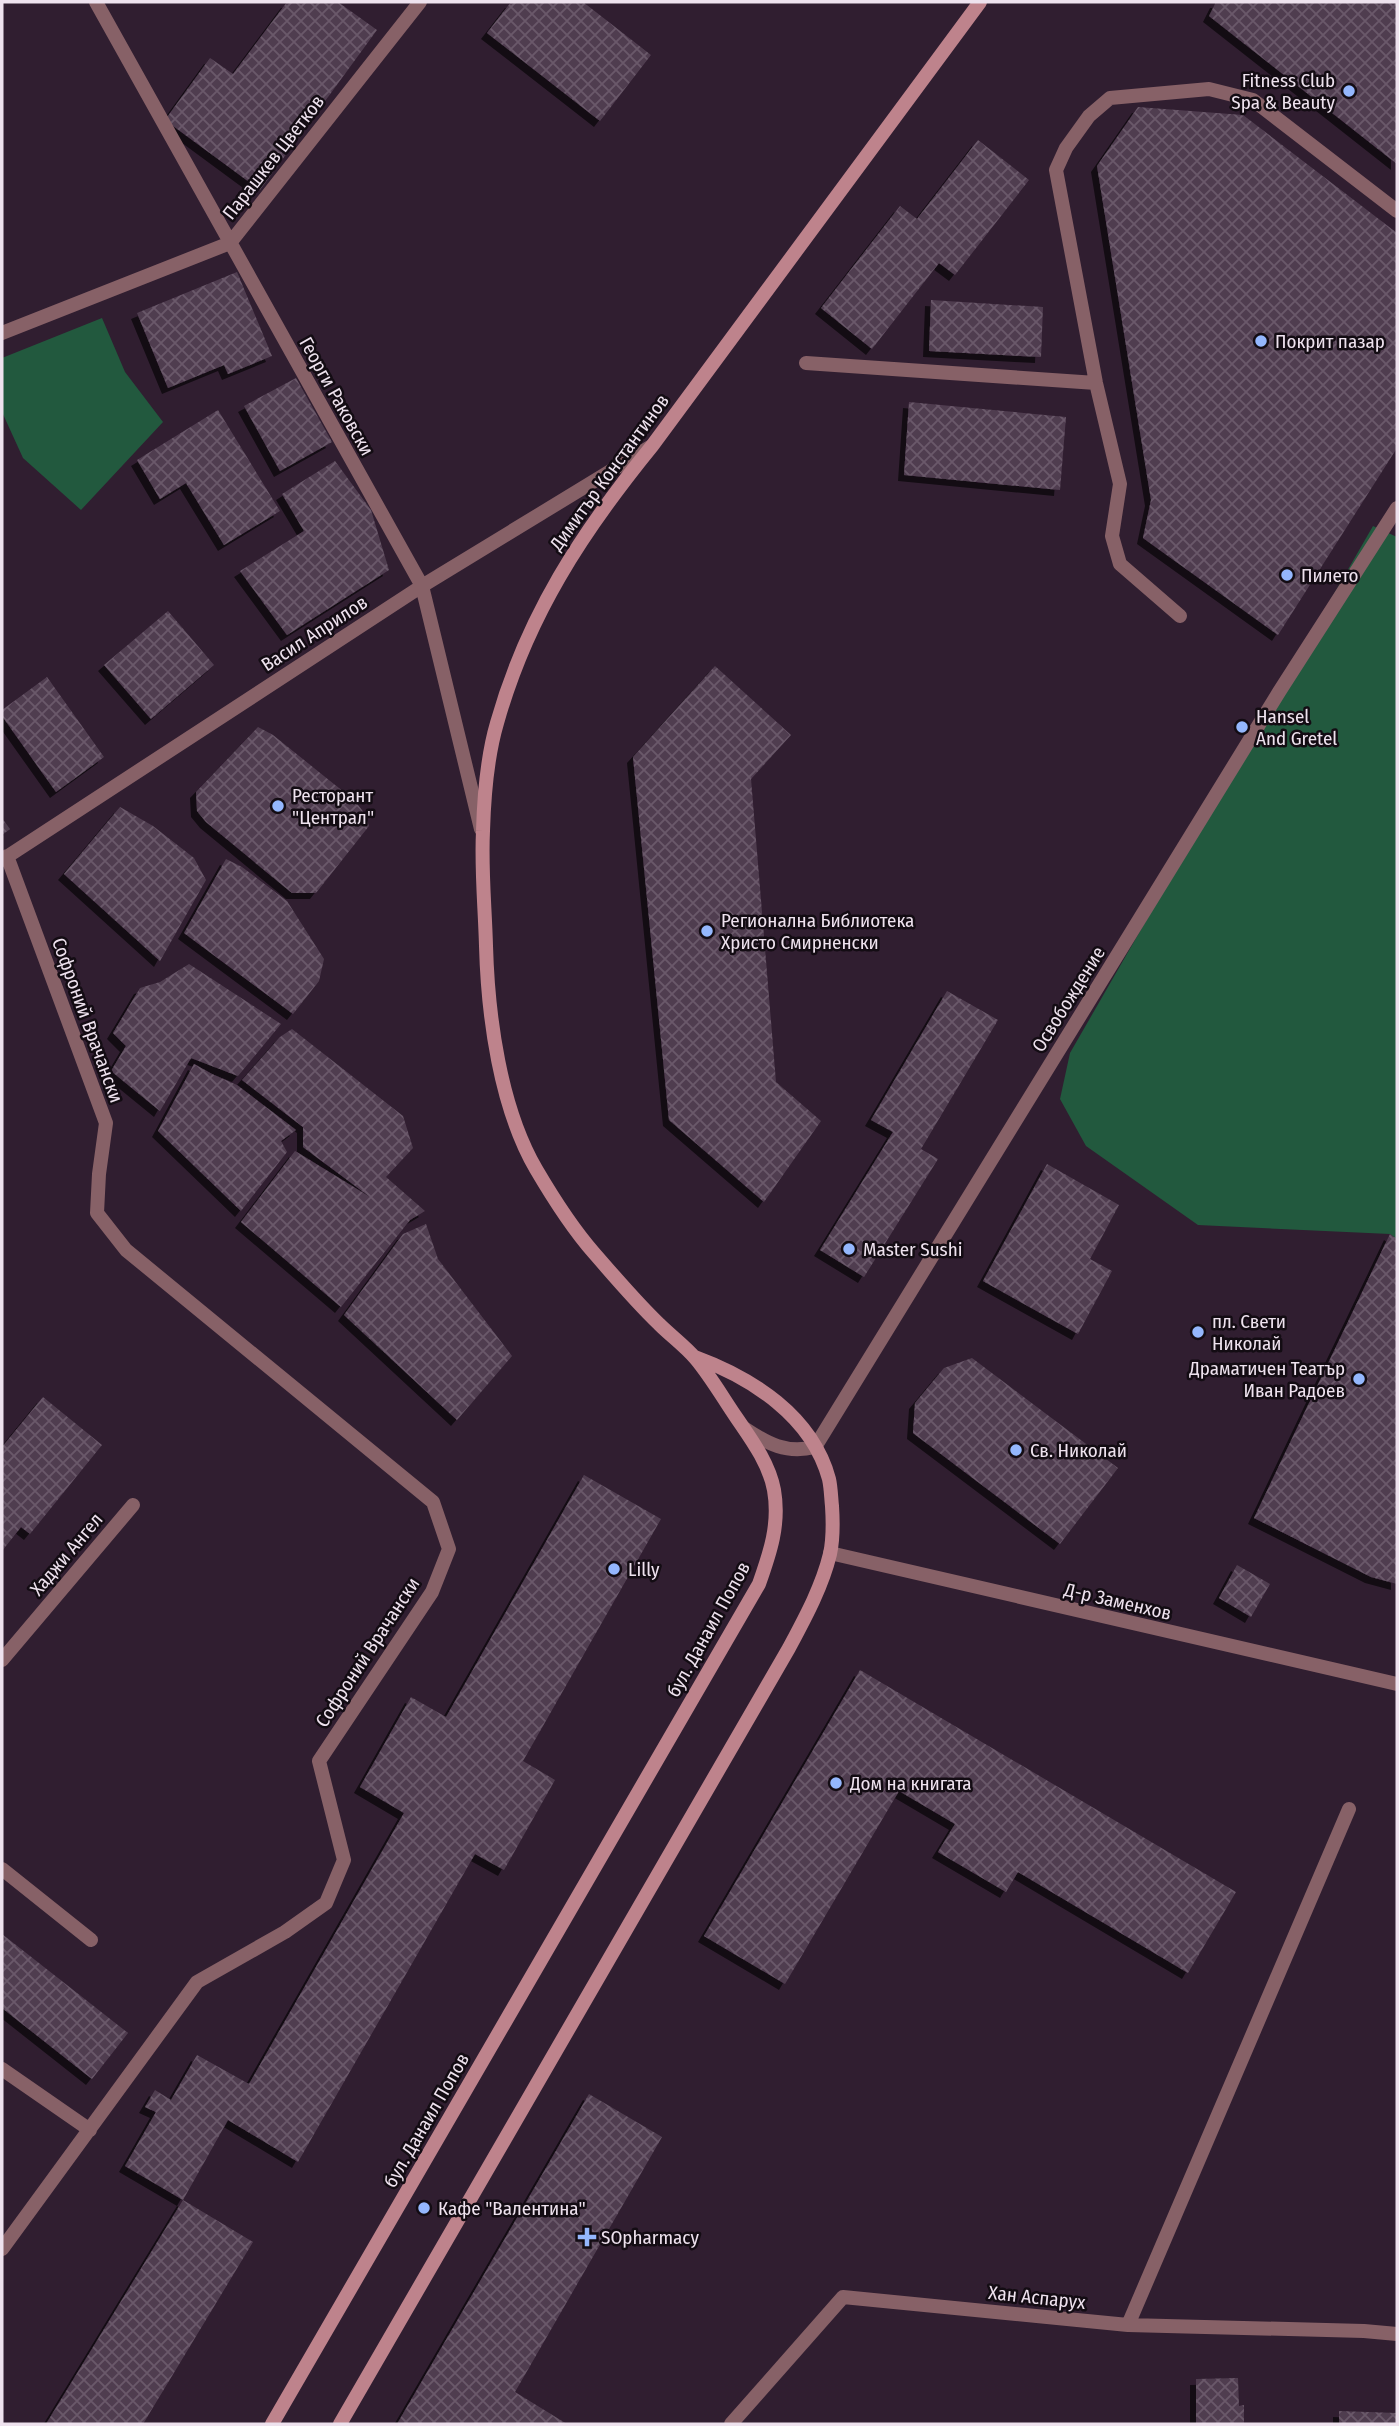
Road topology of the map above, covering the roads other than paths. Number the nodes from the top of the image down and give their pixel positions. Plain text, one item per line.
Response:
1 (96, 2) edge
2 (420, 2) edge
3 (980, 2) edge
4 (1397, 211) edge
5 (230, 243) junction
6 (2, 332) edge
7 (806, 363) dead end
8 (1096, 383) junction
9 (652, 446) junction
10 (1397, 508) edge
11 (422, 586) junction
12 (1180, 616) dead end
13 (482, 833) junction
14 (4, 858) edge
15 (695, 1357) junction
16 (744, 1428) junction
17 (815, 1447) junction
18 (133, 1505) dead end
19 (830, 1553) junction
20 (2, 1660) edge
21 (1397, 1684) edge
22 (1349, 1809) dead end
23 (2, 1869) edge
24 (91, 1940) dead end
25 (2, 2069) edge
26 (90, 2130) junction
27 (2, 2249) edge
28 (1128, 2325) junction
29 (1397, 2334) edge
30 (272, 2424) edge
31 (340, 2424) edge
32 (731, 2424) edge

1 - 5 street, Георги Раковски
2 - 5 street, Парашкев Цветков
3 - 9 street, Димитър Константинов
4 - 8 street
5 - 6 street, Парашкев Цветков
5 - 11 street, Георги Раковски
7 - 8 street
8 - 12 street
9 - 11 street, Васил Априлов
9 - 13 street, Димитър Константинов
10 - 17 street, Освобождение
11 - 13 street, Георги Раковски
11 - 14 street, Васил Априлов
13 - 15 street, Димитър Константинов
14 - 26 street, Софроний Врачански
15 - 16 street, бул. Данаил Попов
15 - 17 street
16 - 17 street
16 - 30 street, бул. Данаил Попов
17 - 19 street
18 - 20 street, Хаджи Ангел
19 - 21 street, Д-р Заменхов
19 - 31 street
22 - 28 street
23 - 24 street
25 - 26 street
26 - 27 street, Софроний Врачански
28 - 29 street, Хан Аспарух
28 - 32 street, Хан Аспарух

